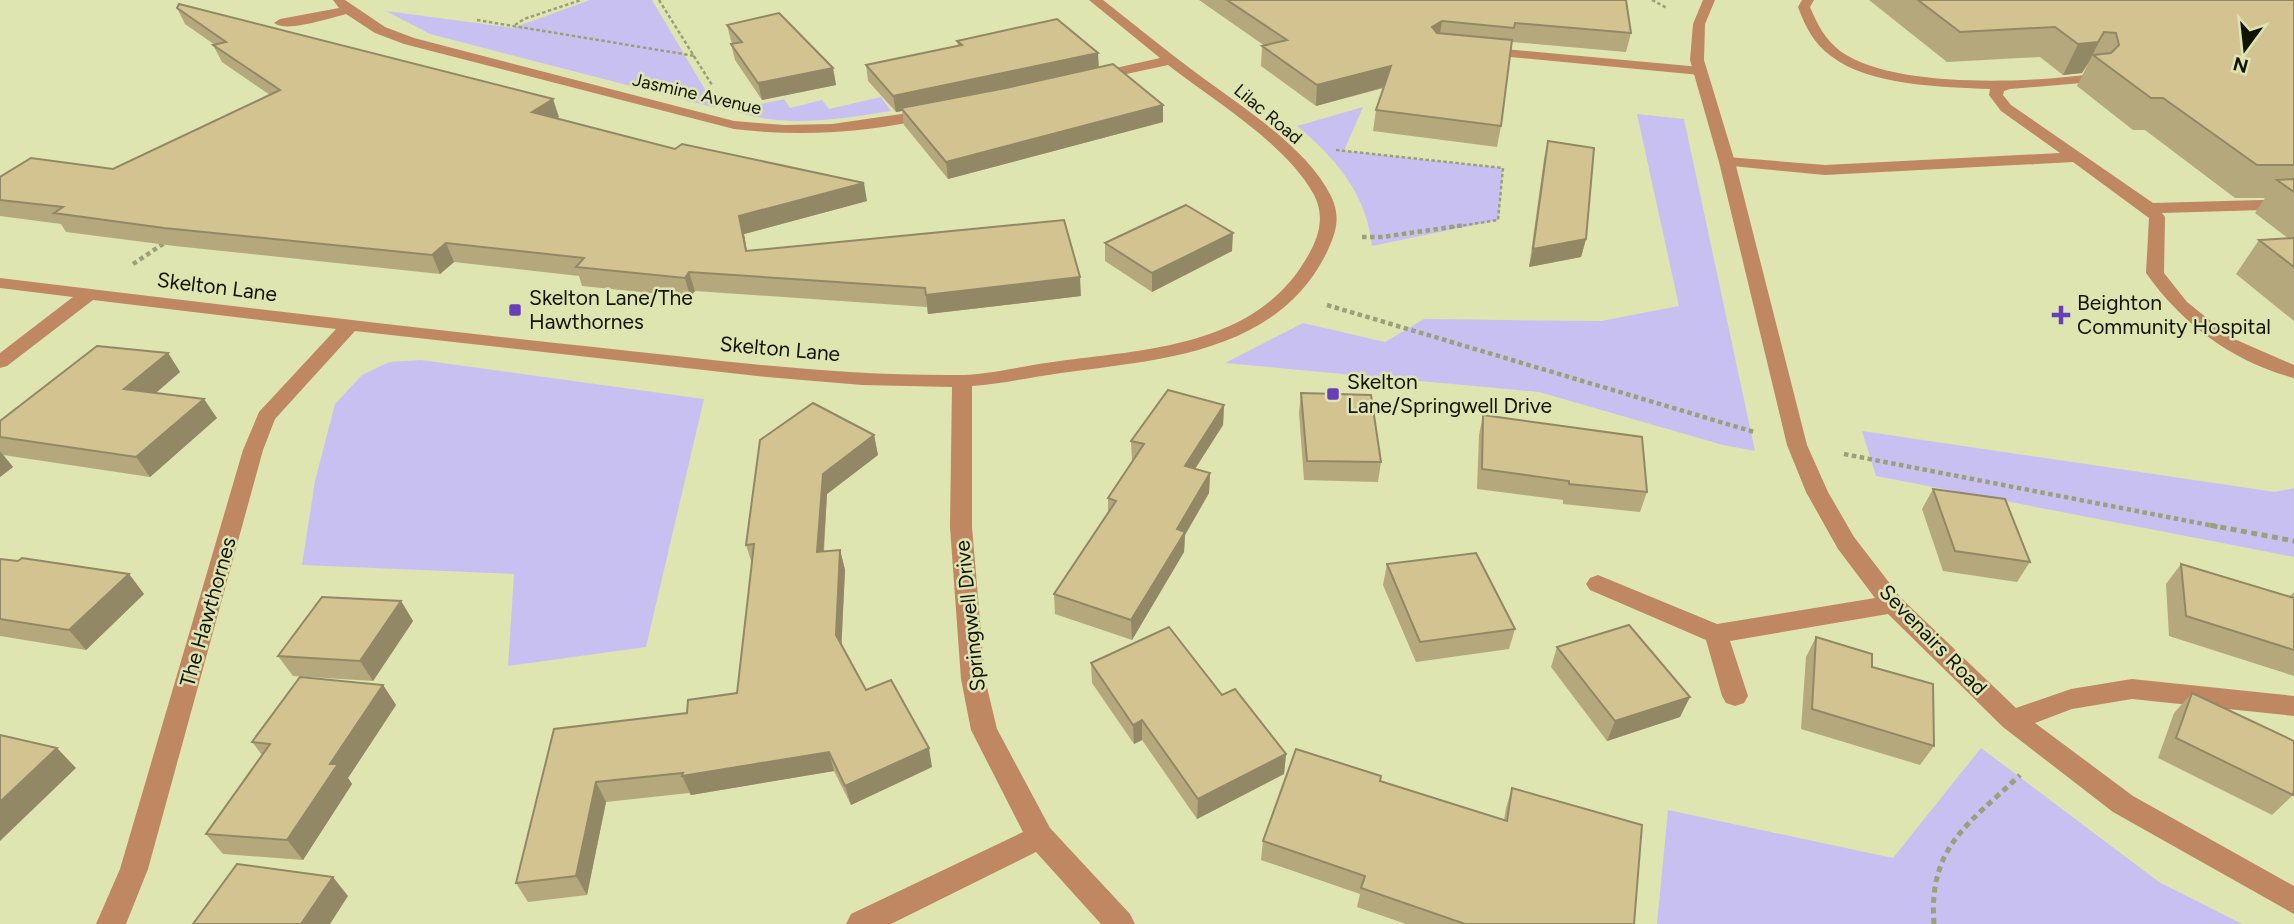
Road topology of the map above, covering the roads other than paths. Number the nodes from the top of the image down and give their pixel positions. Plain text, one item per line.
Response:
1 (1095, 0) edge
2 (1709, 0) edge
3 (1808, 0) edge
4 (343, 5) edge
5 (280, 23) dead end
6 (1466, 50) edge
7 (1171, 60) junction
8 (2094, 68) edge
9 (1700, 71) junction
10 (1079, 81) edge
11 (2011, 84) junction
12 (947, 110) edge
13 (2073, 157) junction
14 (1727, 162) junction
15 (2294, 204) edge
16 (2148, 208) junction
17 (0, 283) edge
18 (89, 294) junction
19 (1292, 294) joint
20 (350, 326) junction
21 (0, 362) edge
22 (2294, 372) edge
23 (962, 381) junction
24 (1598, 584) dead end
25 (1893, 604) junction
26 (1716, 634) junction
27 (1735, 696) dead end
28 (2294, 706) edge
29 (2012, 720) junction
30 (1040, 837) junction
31 (2294, 901) edge
32 (111, 924) edge
33 (861, 924) edge
34 (1120, 924) edge

1 - 7 street, Lilac Road
2 - 9 street, Sevenairs Road
3 - 11 street
4 - 5 street, Jasmine Avenue
4 - 12 street, Jasmine Avenue
6 - 9 street
7 - 10 street
7 - 19 street, Lilac Road
8 - 11 street
9 - 14 street, Sevenairs Road
11 - 13 street
13 - 14 street
13 - 16 street
14 - 25 street, Sevenairs Road
15 - 16 street
16 - 22 street
17 - 18 street, Skelton Lane
18 - 20 street, Skelton Lane
18 - 21 street
19 - 23 street, Skelton Lane
20 - 23 street, Skelton Lane
20 - 32 street, The Hawthornes
23 - 30 street, Springwell Drive
24 - 26 street
25 - 26 street
25 - 29 street, Sevenairs Road
26 - 27 street
28 - 29 street
29 - 31 street, Sevenairs Road
30 - 33 street
30 - 34 street, Springwell Drive

